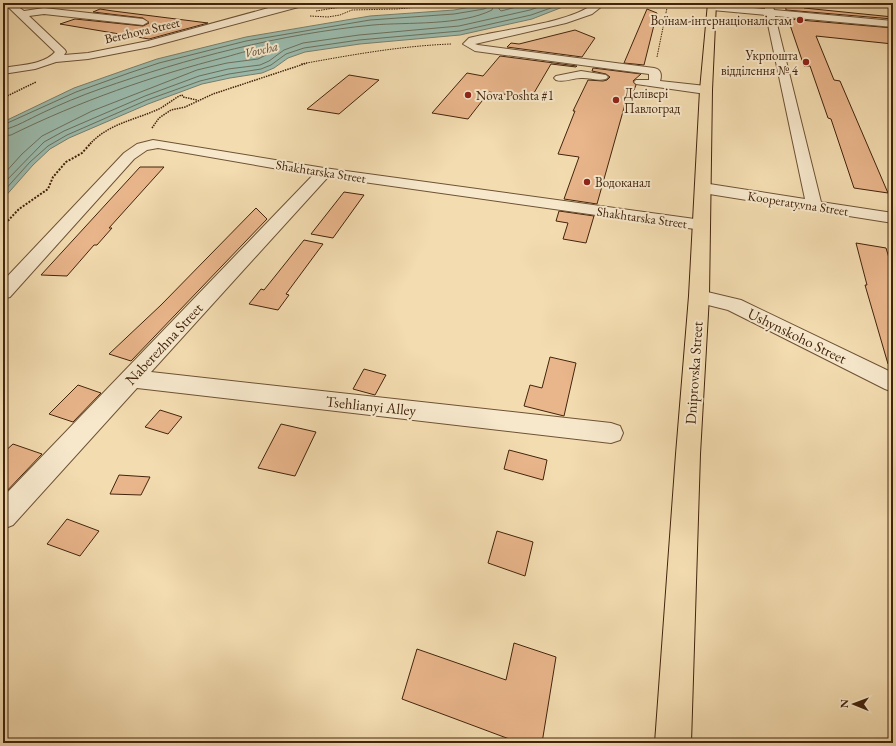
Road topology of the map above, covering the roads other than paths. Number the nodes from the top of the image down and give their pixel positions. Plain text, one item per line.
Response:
1 (8, 3) edge
2 (303, 3) edge
3 (602, 3) edge
4 (712, 8) edge
5 (770, 12) edge
6 (22, 14) junction
7 (143, 22) dead end
8 (893, 24) edge
9 (893, 33) edge
10 (54, 60) junction
11 (3, 71) edge
12 (3, 76) edge
13 (560, 78) dead end
14 (610, 78) dead end
15 (632, 81) dead end
16 (654, 84) junction
17 (706, 90) junction
18 (324, 172) junction
19 (703, 188) junction
20 (814, 205) junction
21 (893, 218) edge
22 (702, 225) junction
23 (3, 293) edge
24 (700, 296) junction
25 (132, 379) junction
26 (893, 383) edge
27 (611, 433) dead end
28 (3, 516) edge
29 (673, 743) edge

1 - 6 street
2 - 10 street, Berehova Street
3 - 16 street
4 - 5 street
4 - 17 highway, Dniprovska Street
5 - 8 street
5 - 9 street
5 - 20 street
6 - 7 street
6 - 10 street
10 - 11 street, Berehova Street
10 - 12 street
13 - 14 street
15 - 16 street
16 - 17 street
17 - 19 highway, Dniprovska Street
18 - 22 street, Shakhtarska Street
18 - 23 street, Shakhtarska Street
18 - 25 street, Naberezhna Street
19 - 20 street, Kooperatyvna Street
19 - 22 highway, Dniprovska Street
20 - 21 street, Kooperatyvna Street
22 - 24 highway, Dniprovska Street
24 - 26 street, Ushynskoho Street
24 - 29 highway, Dniprovska Street
25 - 27 street, Tsehlianyi Alley
25 - 28 street, Naberezhna Street

